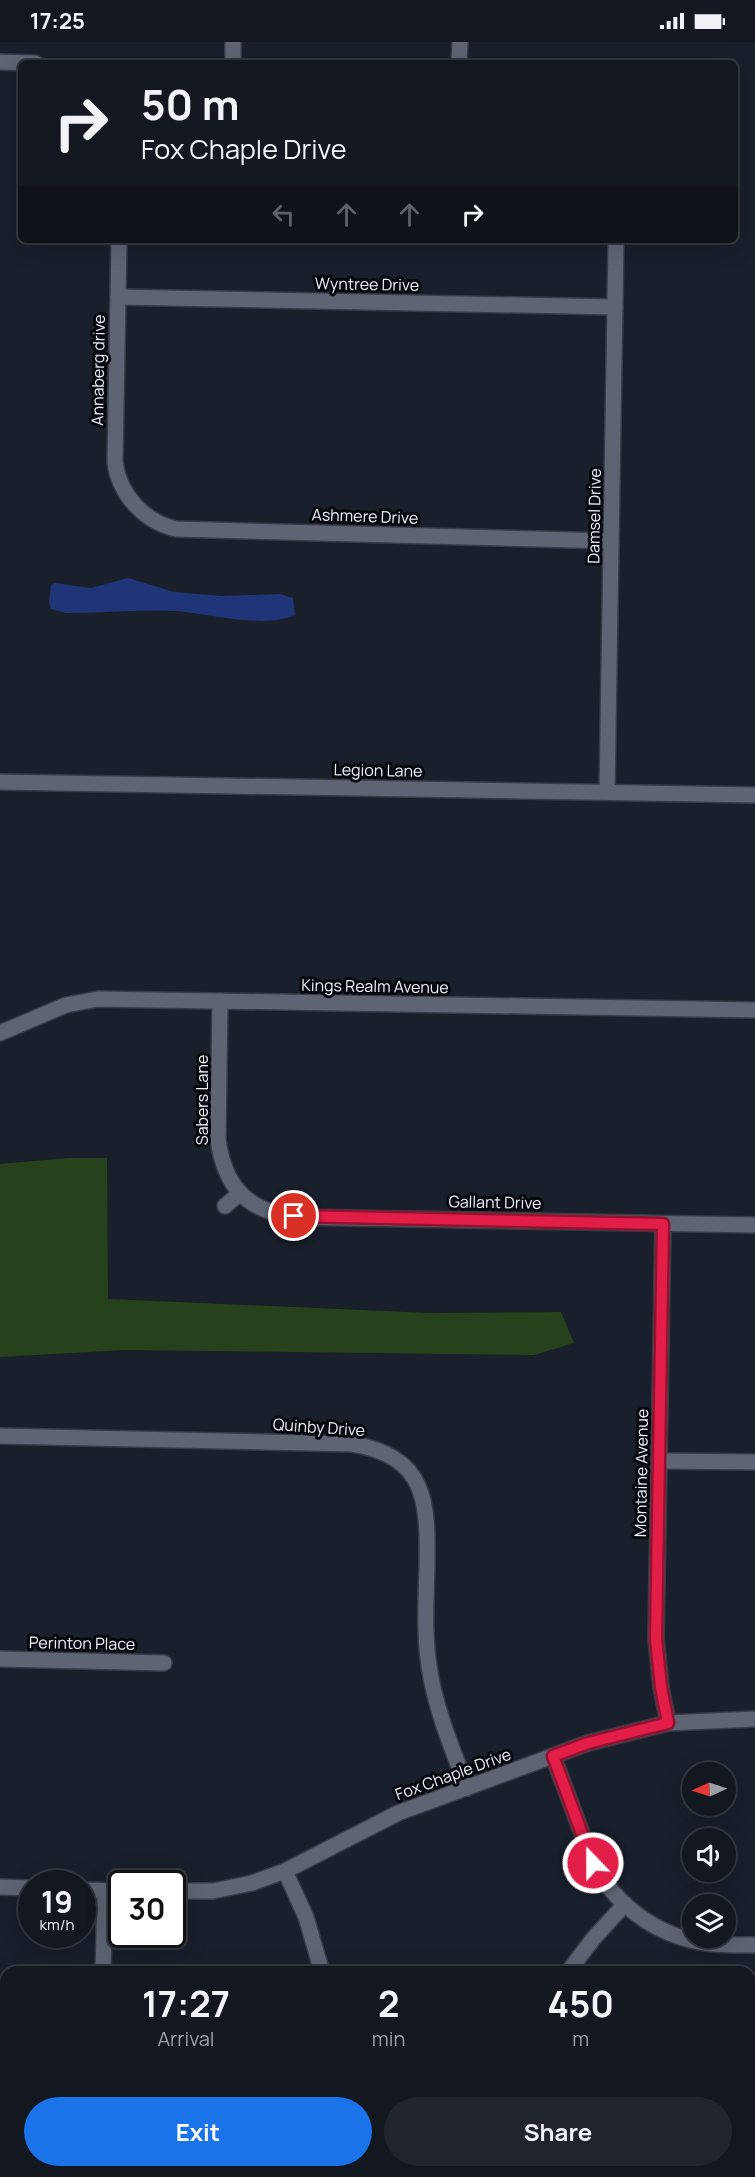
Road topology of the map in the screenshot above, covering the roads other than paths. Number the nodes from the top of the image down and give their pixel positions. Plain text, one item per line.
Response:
1 (233, 42) edge
2 (460, 42) edge
3 (233, 60) edge
4 (459, 60) edge
5 (0, 62) edge
6 (18, 63) edge
7 (119, 243) edge
8 (616, 243) edge
9 (118, 297) junction
10 (615, 307) junction
11 (130, 498) joint
12 (611, 541) junction
13 (0, 782) edge
14 (607, 792) junction
15 (755, 795) edge
16 (220, 1001) junction
17 (755, 1010) edge
18 (0, 1033) edge
19 (240, 1193) junction
20 (225, 1206) dead end
21 (663, 1224) junction
22 (755, 1225) edge
23 (0, 1436) edge
24 (659, 1461) junction
25 (755, 1462) edge
26 (0, 1659) edge
27 (164, 1662) dead end
28 (755, 1719) edge
29 (668, 1723) junction
30 (553, 1756) junction
31 (467, 1788) junction
32 (285, 1871) junction
33 (0, 1887) edge
34 (18, 1888) edge
35 (96, 1891) edge
36 (105, 1891) joint
37 (186, 1891) edge
38 (625, 1904) junction
39 (755, 1945) edge
40 (103, 1966) edge
41 (321, 1966) edge
42 (573, 1966) edge

1 - 3 street
2 - 4 street
5 - 6 street
7 - 9 street, Annaberg drive
8 - 10 street, Damsel Drive
9 - 10 street, Wyntree Drive
9 - 11 street, Annaberg drive
10 - 12 street, Damsel Drive
11 - 12 street, Ashmere Drive
12 - 14 street, Damsel Drive
13 - 14 street, Legion Lane
14 - 15 street, Legion Lane
16 - 17 street, Kings Realm Avenue
16 - 18 street, Kings Realm Avenue
16 - 19 street, Sabers Lane
19 - 20 street
19 - 21 street, Gallant Drive
21 - 22 street, Gallant Drive
21 - 24 street, Montaine Avenue
23 - 31 street, Quinby Drive
24 - 25 street
24 - 29 street, Montaine Avenue
26 - 27 street, Perinton Place
28 - 29 street, Fox Chaple Drive
29 - 30 street, Fox Chaple Drive
30 - 31 street, Fox Chaple Drive
30 - 38 street
31 - 32 street, Fox Chaple Drive
32 - 37 street, Fox Chaple Drive
32 - 41 street
33 - 34 street
35 - 36 street
36 - 40 street
38 - 39 street
38 - 42 street

